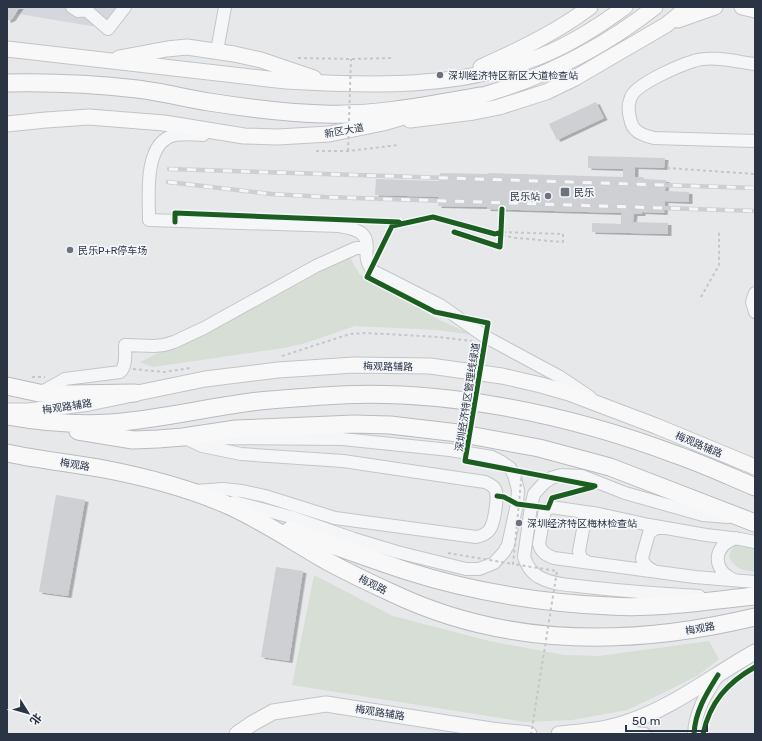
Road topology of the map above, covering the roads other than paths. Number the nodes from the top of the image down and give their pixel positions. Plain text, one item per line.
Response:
1 (72, 7) edge
2 (125, 7) edge
3 (224, 7) edge
4 (590, 7) edge
5 (625, 7) edge
6 (656, 7) edge
7 (688, 7) edge
8 (715, 7) edge
9 (742, 7) edge
10 (87, 8) edge
11 (755, 10) edge
12 (666, 25) junction
13 (7, 49) edge
14 (217, 51) junction
15 (96, 60) junction
16 (755, 64) edge
17 (438, 82) junction
18 (7, 83) edge
19 (332, 84) junction
20 (480, 96) junction
21 (383, 123) junction
22 (7, 124) edge
23 (244, 136) junction
24 (755, 141) edge
25 (367, 248) junction
26 (755, 293) edge
27 (755, 312) edge
28 (7, 386) edge
29 (39, 393) junction
30 (135, 393) junction
31 (598, 404) junction
32 (11, 415) edge
33 (183, 438) junction
34 (7, 453) edge
35 (755, 467) edge
36 (755, 487) edge
37 (192, 491) junction
38 (599, 514) junction
39 (252, 517) junction
40 (747, 521) edge
41 (666, 528) junction
42 (736, 538) junction
43 (755, 542) edge
44 (587, 562) junction
45 (655, 571) junction
46 (735, 581) junction
47 (755, 582) edge
48 (755, 596) edge
49 (728, 598) junction
50 (755, 617) edge
51 (755, 652) edge
52 (718, 675) junction
53 (598, 729) junction
54 (237, 734) edge
55 (530, 734) edge
56 (559, 734) edge
57 (645, 734) edge
58 (694, 734) edge

1 - 10 street
2 - 10 street
3 - 14 street
4 - 17 main road
5 - 17 main road
6 - 20 main road, 新区大道
7 - 12 main road
8 - 12 main road
9 - 11 main road
12 - 21 main road
13 - 15 main road
14 - 15 main road
14 - 19 main road
15 - 19 main road
16 - 24 street
17 - 19 main road
18 - 20 highway
20 - 21 main road, 新区大道
21 - 23 main road, 新区大道
22 - 23 main road, 新区大道
23 - 25 street
25 - 29 street
25 - 31 street
26 - 27 street
28 - 29 highway
29 - 30 highway
30 - 31 main road, 梅观路辅路
30 - 32 main road, 梅观路辅路
31 - 35 main road, 梅观路辅路
32 - 33 highway
32 - 36 highway
33 - 37 street
33 - 37 street
33 - 40 highway
34 - 37 highway, 梅观路
37 - 39 highway, 梅观路
38 - 41 street
38 - 44 street
38 - 44 street
39 - 49 highway
39 - 50 highway, 梅观路
40 - 49 street
41 - 42 street
41 - 45 street
42 - 43 street
42 - 46 street
44 - 45 street
45 - 46 street
46 - 47 street
48 - 49 highway
51 - 52 main road
52 - 53 main road
52 - 58 street
53 - 56 main road
53 - 57 street
54 - 55 main road, 梅观路辅路

